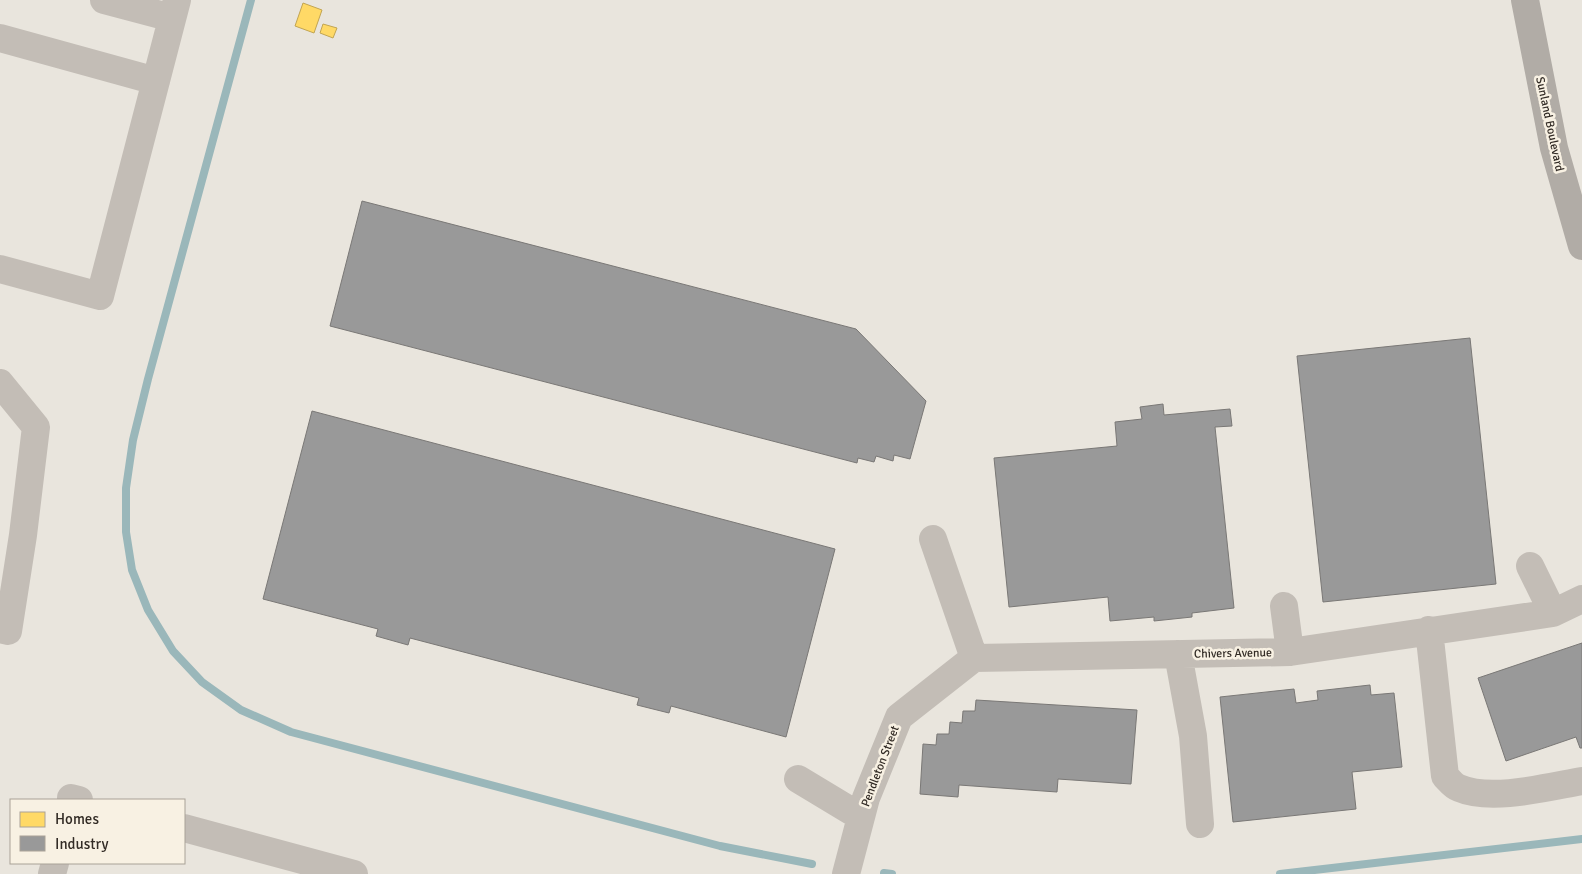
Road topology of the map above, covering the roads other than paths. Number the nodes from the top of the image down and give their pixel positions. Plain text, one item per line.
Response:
1 (104, 0) edge
2 (1525, 0) edge
3 (174, 9) edge
4 (0, 38) edge
5 (156, 81) junction
6 (1582, 246) edge
7 (0, 269) edge
8 (0, 383) edge
9 (933, 539) dead end
10 (1530, 566) dead end
11 (1582, 598) edge
12 (1284, 606) dead end
13 (1553, 613) junction
14 (0, 629) edge
15 (1429, 630) junction
16 (1290, 652) junction
17 (1178, 654) junction
18 (974, 658) junction
19 (798, 779) dead end
20 (1582, 781) edge
21 (861, 817) junction
22 (1200, 824) dead end
23 (185, 828) edge
24 (354, 874) edge
25 (846, 874) edge

1 - 3 street
2 - 6 main road, Sunland Boulevard
3 - 5 street
4 - 5 street
5 - 7 street
8 - 14 street
9 - 18 street
10 - 13 street
11 - 13 street, Chivers Avenue
12 - 16 street
13 - 15 street, Chivers Avenue
15 - 16 street, Chivers Avenue
15 - 20 street
16 - 17 street, Chivers Avenue
17 - 18 street, Chivers Avenue
17 - 22 street
18 - 21 street, Pendleton Street
19 - 21 street
21 - 25 street, Pendleton Street
23 - 24 street

